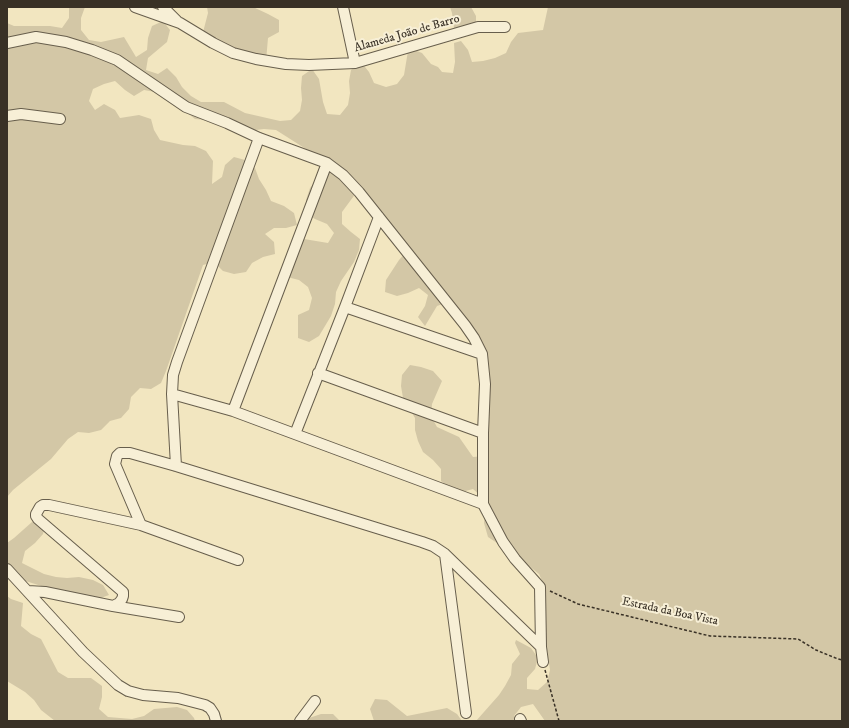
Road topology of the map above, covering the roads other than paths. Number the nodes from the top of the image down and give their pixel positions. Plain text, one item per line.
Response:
1 (135, 7) edge
2 (163, 7) edge
3 (343, 7) edge
4 (180, 24) junction
5 (505, 27) dead end
6 (7, 42) edge
7 (355, 63) junction
8 (7, 116) edge
9 (60, 119) dead end
10 (259, 138) junction
11 (327, 163) junction
12 (379, 217) junction
13 (345, 307) junction
14 (482, 354) junction
15 (318, 373) junction
16 (172, 394) junction
17 (233, 411) junction
18 (483, 433) junction
19 (294, 434) junction
20 (176, 466) junction
21 (482, 504) junction
22 (141, 525) junction
23 (445, 554) junction
24 (238, 560) dead end
25 (7, 569) edge
26 (28, 591) junction
27 (113, 606) junction
28 (179, 617) dead end
29 (541, 647) junction
30 (543, 662) road end
31 (315, 701) dead end
32 (466, 714) dead end
33 (216, 721) edge
34 (300, 721) edge

1 - 4 street
2 - 4 street
3 - 7 street
4 - 7 street, Alameda João de Barro
5 - 7 street, Alameda João de Barro
6 - 10 street
8 - 9 street
10 - 11 street
10 - 16 street
11 - 12 street
11 - 17 street
12 - 13 street
12 - 14 street
13 - 14 street
13 - 15 street
14 - 18 street
15 - 18 street
15 - 19 street
16 - 17 street
16 - 20 street
17 - 19 street
18 - 21 street
19 - 21 street
20 - 22 street
20 - 23 street
21 - 29 street
22 - 24 street
22 - 27 street
23 - 29 street
23 - 32 street
25 - 26 street
26 - 27 street
26 - 33 street
27 - 28 street
29 - 30 street
31 - 34 street

